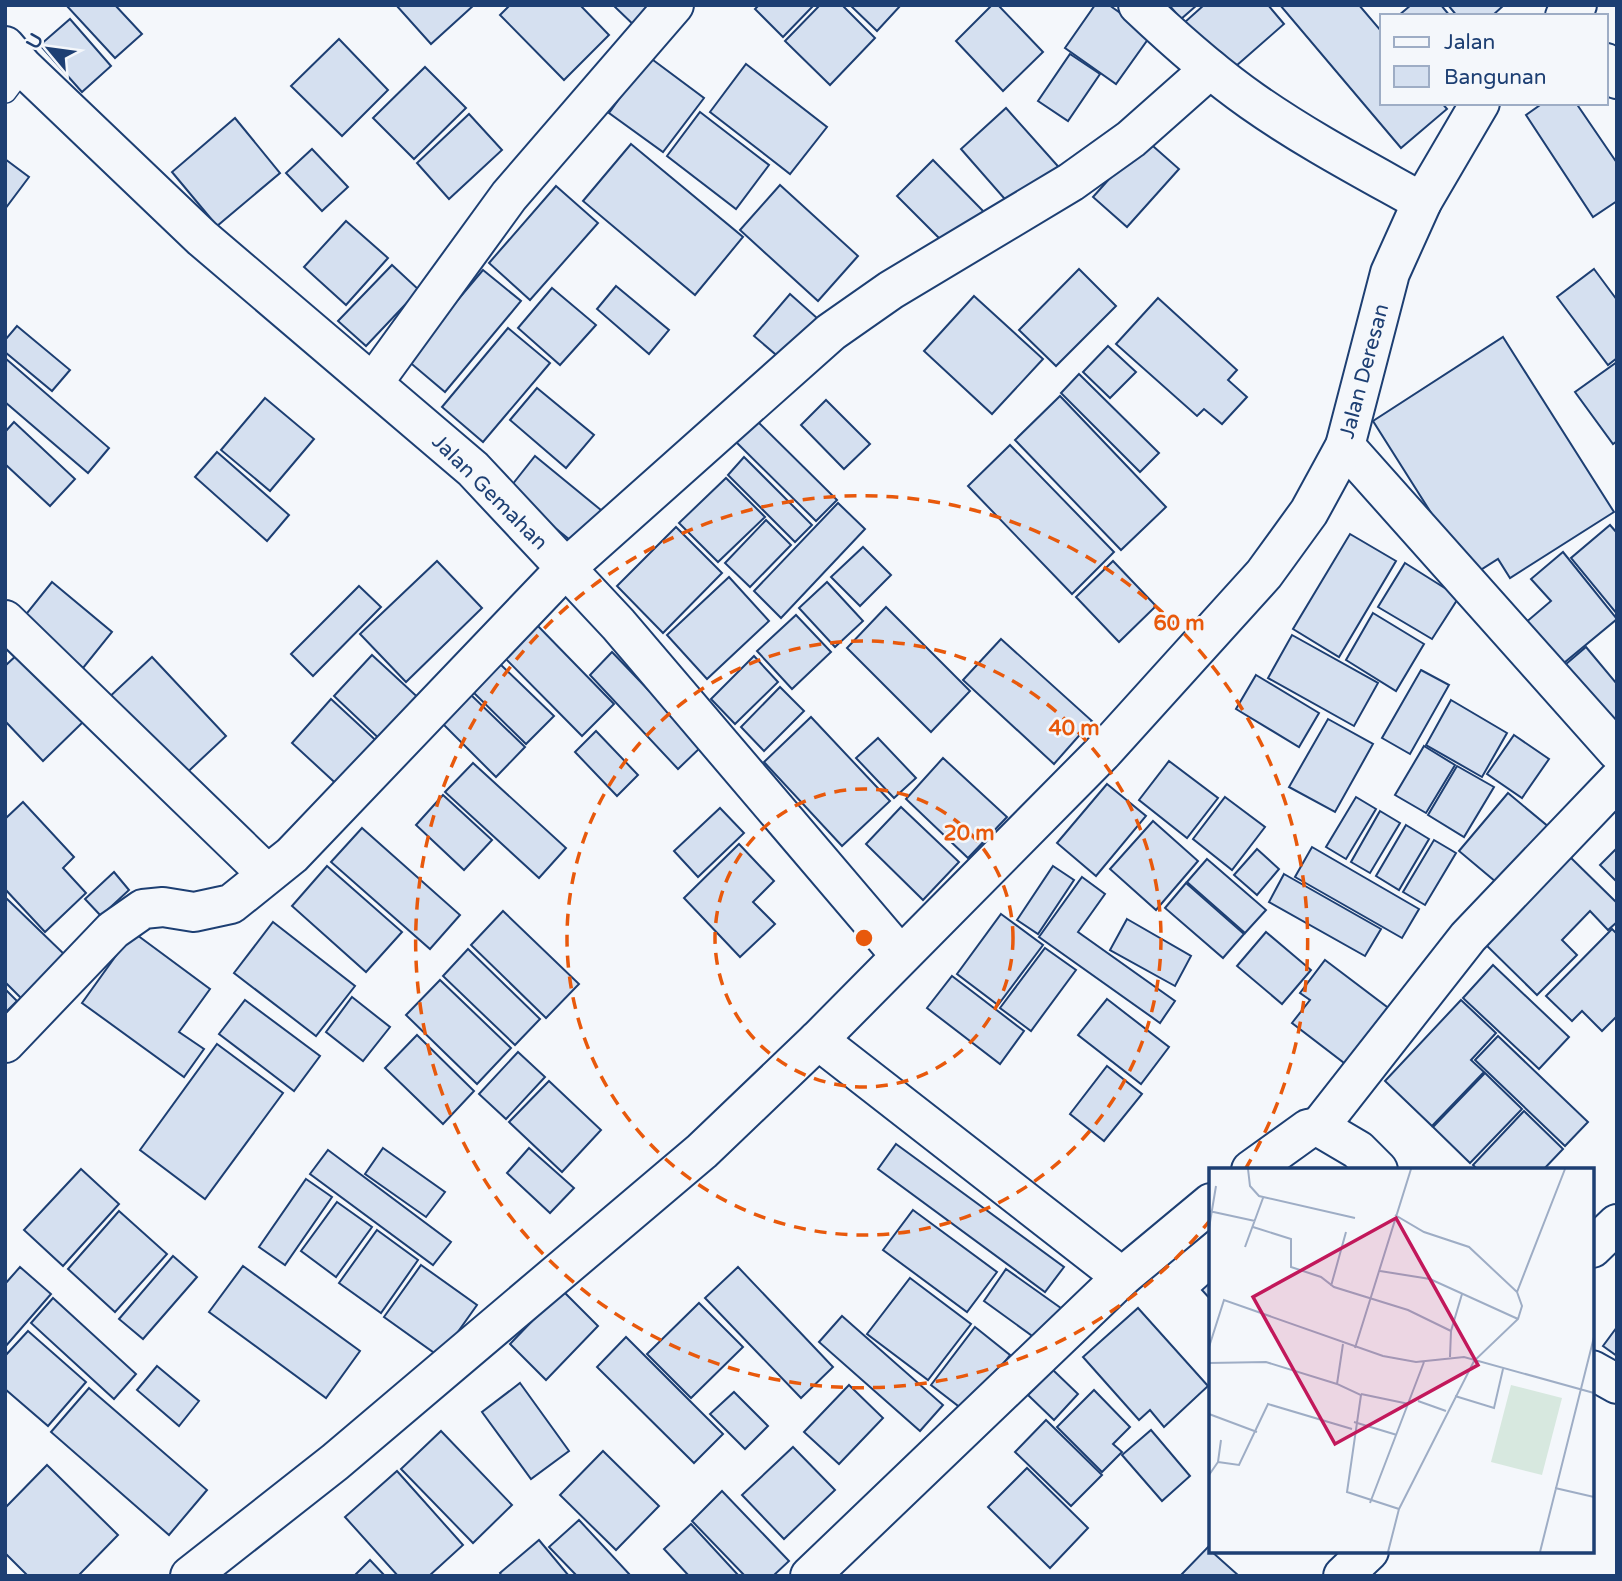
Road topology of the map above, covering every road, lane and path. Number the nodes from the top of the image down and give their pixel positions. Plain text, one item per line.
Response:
1 (674, 5) edge
2 (1138, 5) edge
3 (11, 68) edge
4 (1210, 69) junction
5 (1479, 105) edge
6 (1422, 202) junction
7 (373, 383) junction
8 (1345, 446) junction
9 (566, 569) junction
10 (5, 620) edge
11 (1617, 751) edge
12 (1617, 781) edge
13 (267, 874) junction
14 (900, 955) junction
15 (818, 1040) junction
16 (5, 1043) edge
17 (1319, 1127) junction
18 (1254, 1168) edge
19 (1376, 1168) edge
20 (1209, 1205) edge
21 (1617, 1224) edge
22 (1594, 1246) edge
23 (1122, 1277) junction
24 (1594, 1371) edge
25 (1617, 1384) edge
26 (1367, 1553) edge
27 (190, 1576) edge
28 (810, 1576) edge
29 (1343, 1576) edge

1 - 7 street
2 - 4 street
3 - 7 street, Jalan Gemahan
4 - 6 street
4 - 9 street
5 - 6 street, Jalan Deresan
6 - 8 street, Jalan Deresan
7 - 9 street, Jalan Gemahan
8 - 11 street
8 - 14 street, Jalan Deresan
9 - 13 street
9 - 14 street, Jalan Gemahan
10 - 13 street
12 - 17 street
13 - 16 street
14 - 15 street, Jalan Deresan
15 - 23 street
15 - 27 street, Jalan Deresan
17 - 18 street
17 - 19 street
20 - 23 street
21 - 22 street
23 - 28 street
24 - 25 street
26 - 29 street

